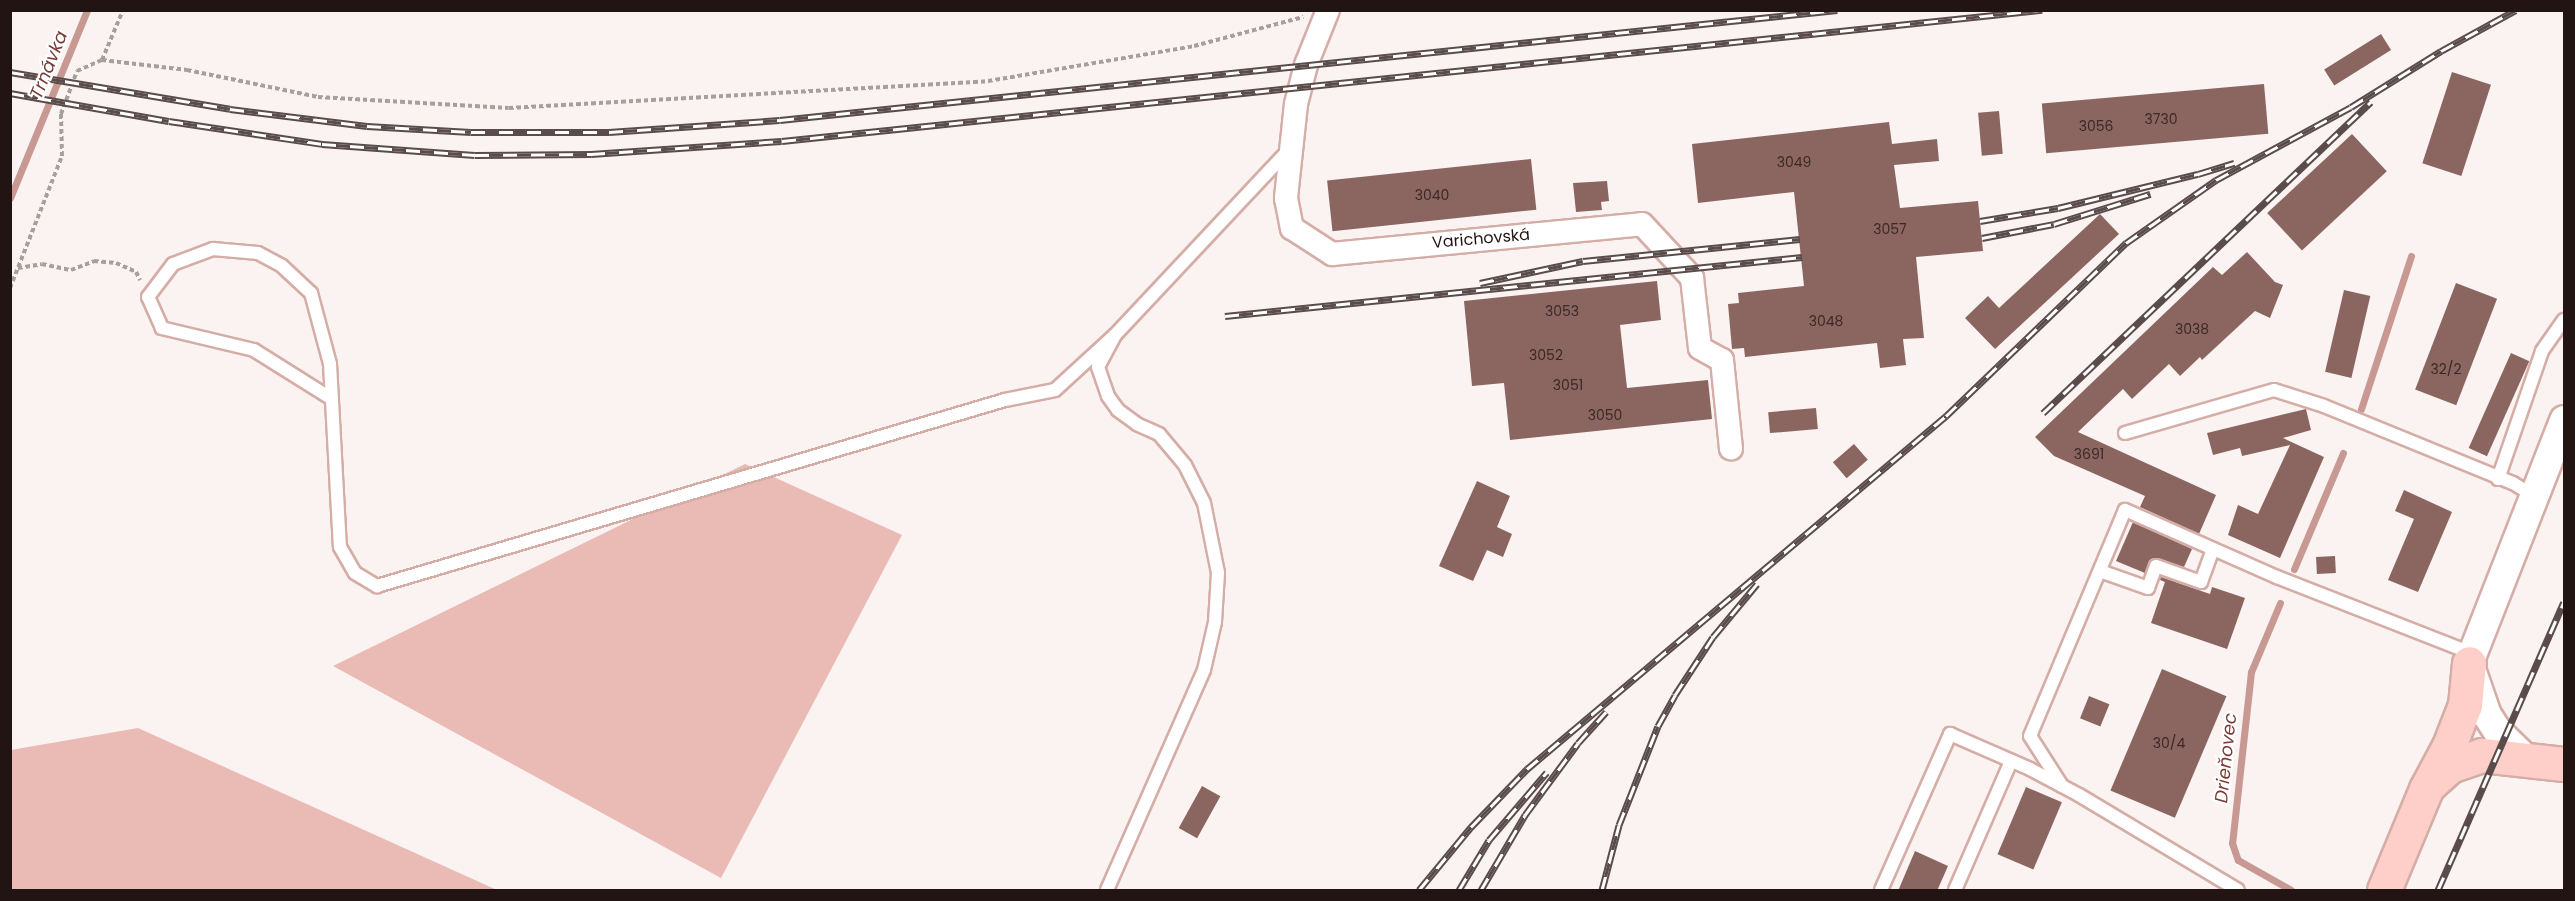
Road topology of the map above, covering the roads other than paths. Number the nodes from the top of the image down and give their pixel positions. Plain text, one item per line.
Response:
1 (1328, 10) edge
2 (1291, 148) junction
3 (2565, 320) edge
4 (1114, 335) junction
5 (332, 399) junction
6 (2565, 420) edge
7 (2125, 433) dead end
8 (1731, 449) dead end
9 (2499, 478) junction
10 (2534, 496) junction
11 (2213, 549) junction
12 (2100, 571) junction
13 (2471, 659) junction
14 (2525, 758) junction
15 (2011, 761) junction
16 (2565, 764) edge
17 (2062, 786) junction
18 (2426, 789) junction
19 (1107, 891) edge
20 (1881, 891) edge
21 (1955, 891) edge
22 (2238, 891) edge
23 (2384, 891) edge

1 - 2 street, Varichovská
2 - 4 lane
2 - 8 street, Varichovská
3 - 9 lane
4 - 5 lane
4 - 19 lane
5 - 5 lane
6 - 10 street
7 - 9 lane
9 - 10 lane
10 - 13 street
11 - 12 lane
11 - 12 lane
11 - 13 lane
12 - 17 lane
13 - 14 street
13 - 18 main road
14 - 16 main road
14 - 18 main road
15 - 17 lane
15 - 20 lane
15 - 21 lane
17 - 22 lane
18 - 23 main road

